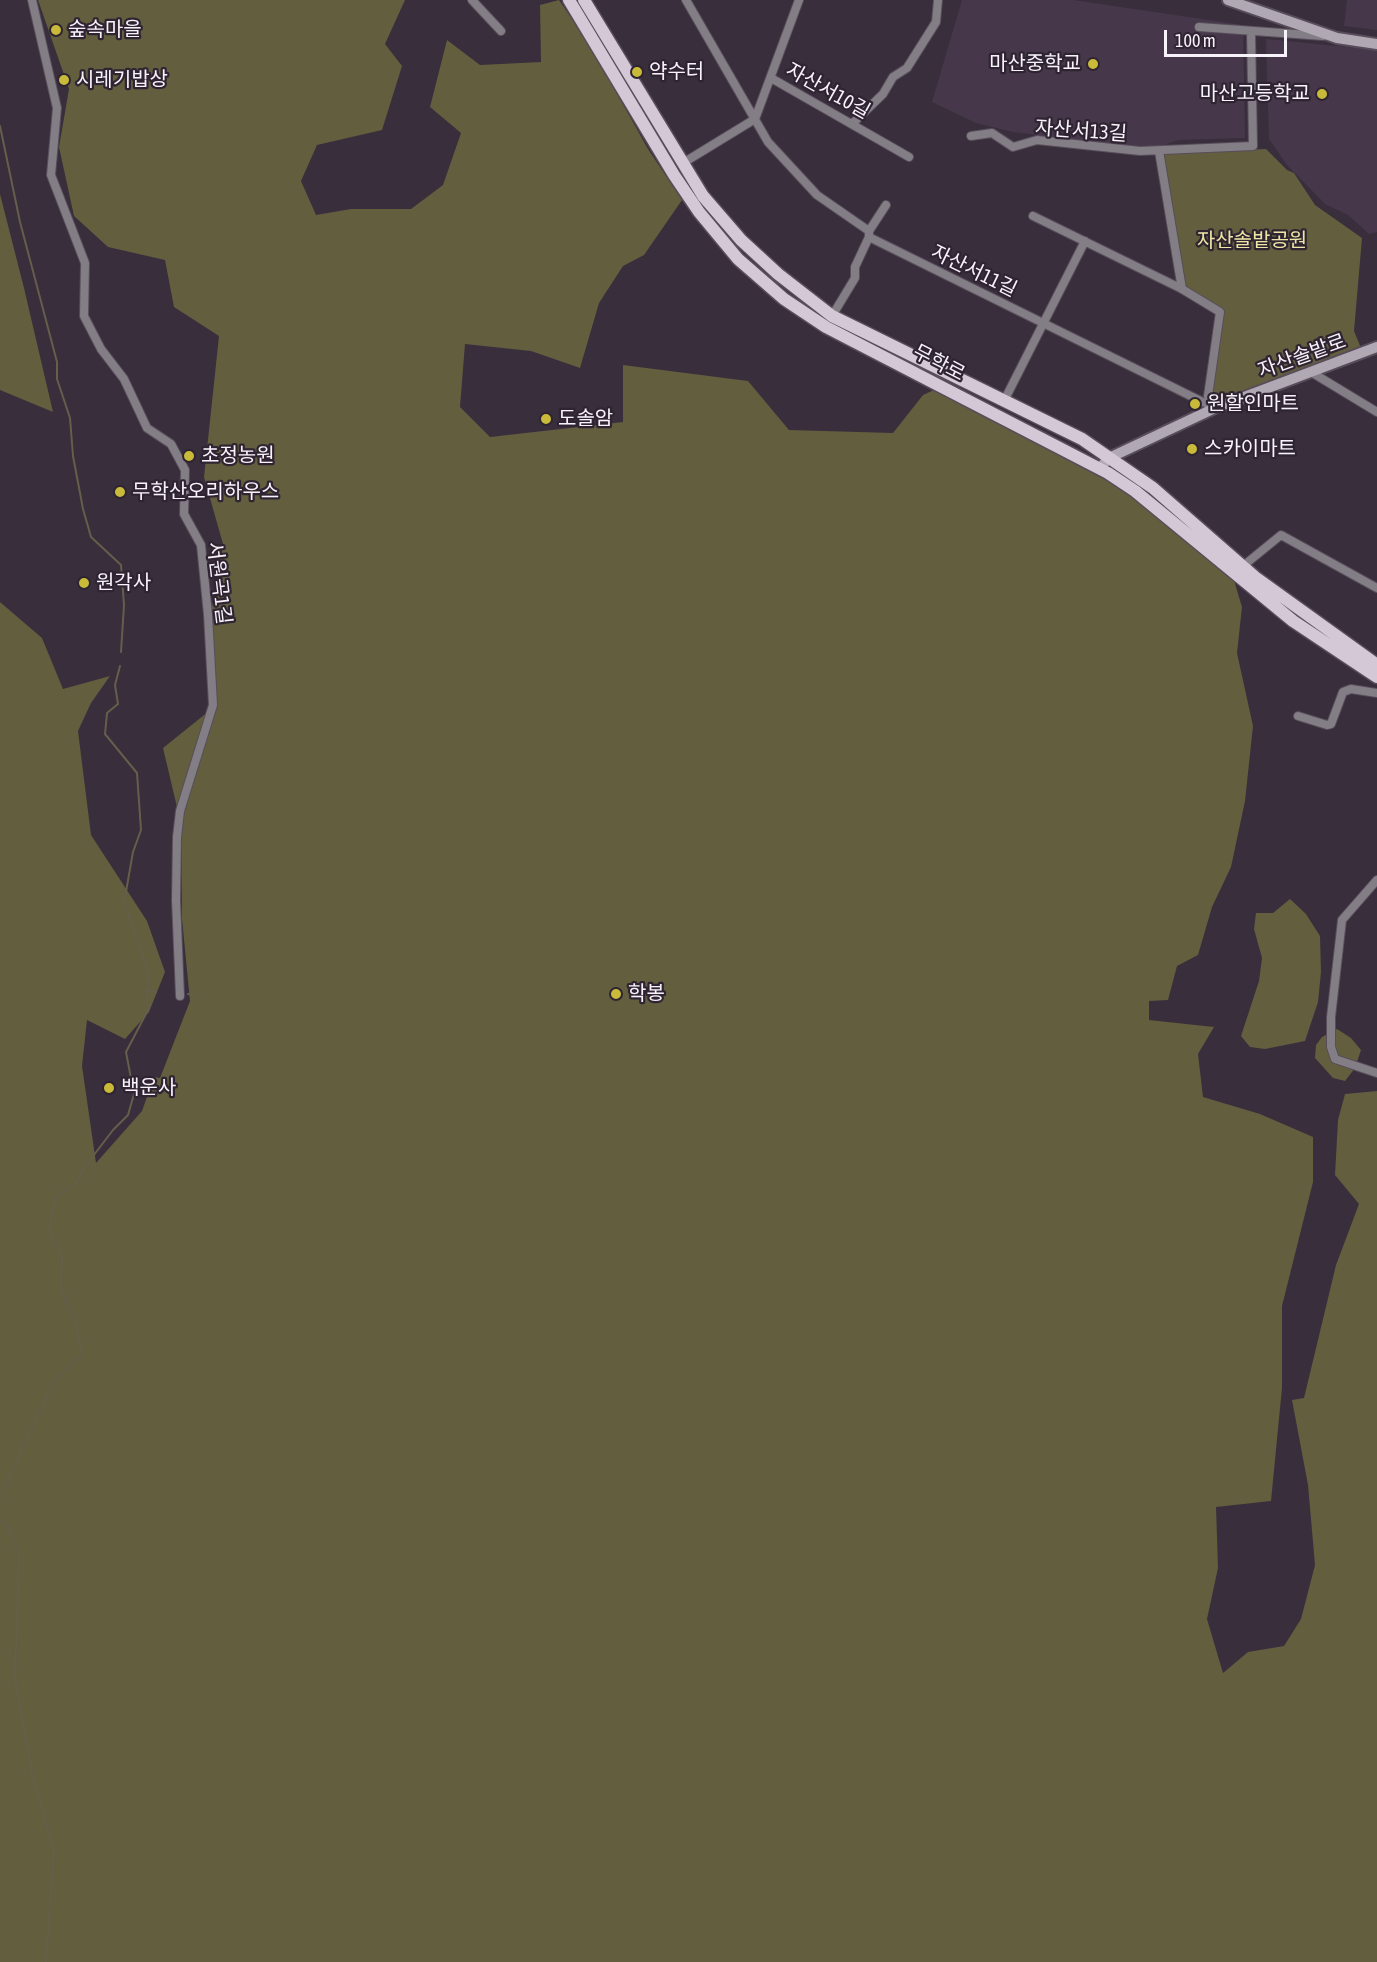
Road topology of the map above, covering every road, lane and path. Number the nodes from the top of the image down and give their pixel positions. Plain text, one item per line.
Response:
1 (32, 0) edge
2 (472, 0) edge
3 (570, 0) edge
4 (584, 0) edge
5 (686, 0) edge
6 (799, 0) edge
7 (938, 0) edge
8 (1228, 0) edge
9 (1199, 27) dead end
10 (501, 31) dead end
11 (1251, 31) junction
12 (1334, 37) junction
13 (1377, 44) edge
14 (771, 78) junction
15 (755, 119) junction
16 (853, 123) junction
17 (971, 136) dead end
18 (1159, 151) junction
19 (909, 157) dead end
20 (682, 163) junction
21 (886, 205) dead end
22 (1033, 216) dead end
23 (869, 234) junction
24 (1085, 241) junction
25 (1182, 289) junction
26 (832, 316) junction
27 (1043, 324) junction
28 (1377, 347) edge
29 (1311, 372) junction
30 (1004, 401) junction
31 (1215, 408) junction
32 (1377, 412) edge
33 (1109, 458) junction
34 (1100, 468) junction
35 (1243, 566) junction
36 (1377, 588) edge
37 (1377, 665) edge
38 (1377, 677) edge
39 (1377, 693) edge
40 (1298, 716) dead end
41 (1377, 880) edge
42 (180, 996) dead end
43 (1377, 1073) edge

1 - 42 street, 서원곡1길
2 - 10 street
3 - 34 main road, 무학로
4 - 20 main road, 무학로
5 - 15 street, 자산서11길
6 - 14 street, 자산서10길
7 - 16 street
8 - 12 main road
9 - 11 street
11 - 12 street
11 - 18 street, 자산서13길
12 - 13 main road
14 - 15 street
14 - 16 street, 자산서10길
15 - 20 street
15 - 23 street, 자산서11길
16 - 19 street, 자산서10길
17 - 18 street, 자산서13길
18 - 25 street
20 - 26 main road, 무학로
21 - 23 street
22 - 24 street
23 - 26 street
23 - 27 street, 자산서11길
24 - 25 street
24 - 27 street
25 - 31 street
26 - 30 main road, 무학로
27 - 30 street
27 - 31 street, 자산서11길
28 - 29 main road, 자산솔밭로
29 - 31 main road, 자산솔밭로
29 - 32 street
30 - 33 main road, 무학로
31 - 33 main road, 자산솔밭로
33 - 34 main road
33 - 35 main road, 무학로
34 - 38 main road, 무학로
35 - 36 street
35 - 37 main road, 무학로
39 - 40 street
41 - 43 street

